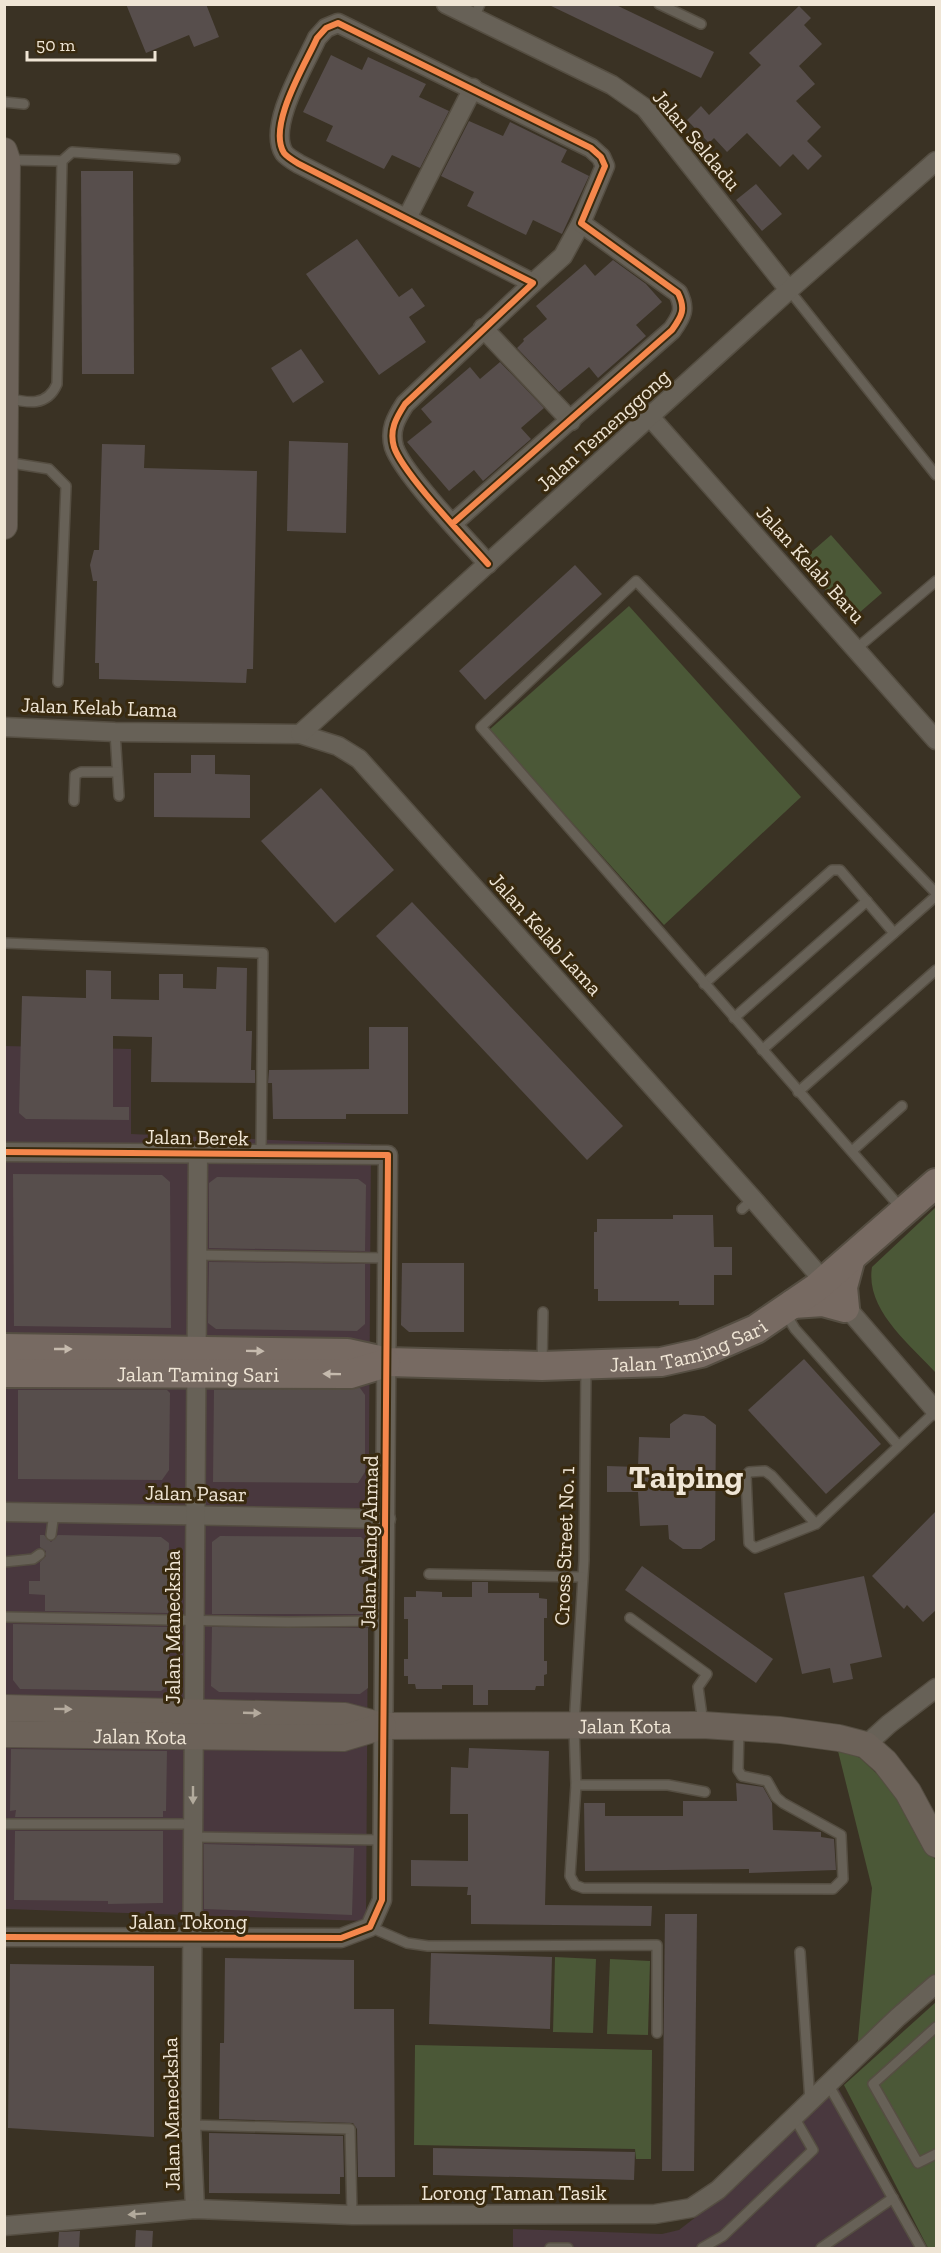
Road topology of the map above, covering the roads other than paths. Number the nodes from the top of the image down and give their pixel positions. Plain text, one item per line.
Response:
1 (446, 4) edge
2 (659, 4) edge
3 (477, 11) edge
4 (701, 24) dead end
5 (473, 88) junction
6 (4, 102) edge
7 (24, 104) dead end
8 (6, 155) edge
9 (175, 159) dead end
10 (62, 161) junction
11 (936, 161) edge
12 (5, 201) edge
13 (407, 218) junction
14 (581, 223) junction
15 (533, 283) junction
16 (789, 290) junction
17 (483, 328) junction
18 (7, 398) junction
19 (651, 418) junction
20 (570, 421) junction
21 (5, 462) edge
22 (936, 476) edge
23 (452, 524) junction
24 (4, 526) edge
25 (488, 564) junction
26 (936, 581) edge
27 (856, 649) junction
28 (58, 682) dead end
29 (4, 727) edge
30 (115, 732) junction
31 (300, 734) junction
32 (936, 740) edge
33 (117, 772) junction
34 (119, 796) dead end
35 (74, 801) dead end
36 (936, 894) edge
37 (867, 901) junction
38 (894, 933) junction
39 (4, 944) edge
40 (936, 970) edge
41 (704, 984) junction
42 (734, 1018) junction
43 (762, 1050) junction
44 (798, 1092) junction
45 (902, 1106) dead end
46 (852, 1151) junction
47 (4, 1152) edge
48 (198, 1154) junction
49 (261, 1154) junction
50 (388, 1155) joint
51 (936, 1183) edge
52 (905, 1213) junction
53 (197, 1255) junction
54 (388, 1258) junction
55 (850, 1261) junction
56 (823, 1282) junction
57 (788, 1307) junction
58 (845, 1308) junction
59 (543, 1312) dead end
60 (4, 1348) edge
61 (196, 1361) junction
62 (388, 1362) junction
63 (542, 1366) junction
64 (586, 1366) junction
65 (4, 1373) edge
66 (936, 1411) edge
67 (898, 1445) junction
68 (4, 1512) edge
69 (54, 1513) junction
70 (195, 1515) junction
71 (386, 1519) junction
72 (816, 1524) junction
73 (51, 1535) dead end
74 (40, 1554) dead end
75 (4, 1562) edge
76 (429, 1574) dead end
77 (582, 1577) junction
78 (4, 1617) edge
79 (630, 1618) dead end
80 (195, 1621) junction
81 (385, 1621) junction
82 (936, 1688) edge
83 (4, 1708) edge
84 (194, 1711) junction
85 (703, 1725) junction
86 (384, 1726) junction
87 (574, 1727) junction
88 (739, 1727) junction
89 (4, 1734) edge
90 (194, 1736) junction
91 (866, 1745) junction
92 (576, 1785) junction
93 (705, 1792) dead end
94 (4, 1824) edge
95 (193, 1830) junction
96 (382, 1840) junction
97 (936, 1844) edge
98 (370, 1927) junction
99 (4, 1937) edge
100 (192, 1937) junction
101 (800, 1952) dead end
102 (936, 1984) edge
103 (936, 2027) edge
104 (657, 2033) dead end
105 (828, 2084) junction
106 (810, 2101) junction
107 (794, 2117) junction
108 (191, 2125) junction
109 (936, 2154) edge
110 (893, 2198) junction
111 (195, 2209) junction
112 (352, 2215) junction
113 (4, 2226) edge
114 (550, 2248) edge
115 (568, 2248) edge
116 (702, 2248) edge
117 (821, 2248) edge
118 (921, 2248) edge

1 - 3 street, Jalan Seldadu
2 - 4 lane
3 - 16 street, Jalan Seldadu
5 - 13 street
5 - 13 street
5 - 14 street
6 - 7 lane
8 - 10 lane
8 - 12 main road
9 - 10 lane
10 - 18 lane
11 - 16 street, Jalan Temenggong
12 - 18 main road
13 - 15 street
14 - 15 street
14 - 20 street
15 - 17 street
16 - 19 street, Jalan Temenggong
16 - 22 lane
17 - 20 street
17 - 23 street
18 - 21 main road
19 - 25 street, Jalan Temenggong
19 - 27 street, Jalan Kelab Baru
20 - 23 street
21 - 24 main road
21 - 28 lane
23 - 25 street
25 - 31 street, Jalan Temenggong
26 - 27 lane
27 - 32 street, Jalan Kelab Baru
29 - 30 street, Jalan Kelab Lama
30 - 31 street, Jalan Kelab Lama
30 - 33 lane
31 - 56 street, Jalan Kelab Lama
33 - 34 lane
33 - 35 lane
36 - 38 lane
36 - 41 lane
37 - 38 lane
37 - 41 lane
37 - 42 lane
38 - 43 lane
39 - 49 lane
40 - 44 lane
41 - 42 lane
42 - 43 lane
43 - 44 lane
44 - 46 lane
45 - 46 lane
46 - 52 lane
47 - 48 street, Jalan Berek
48 - 49 street, Jalan Berek
48 - 53 street, Jalan Manecksha
49 - 50 street, Jalan Berek
50 - 54 street, Jalan Alang Ahmad
51 - 52 main road, Jalan Taming Sari
52 - 55 main road, Jalan Taming Sari
53 - 54 lane
53 - 61 street, Jalan Manecksha
54 - 62 street, Jalan Alang Ahmad
55 - 56 main road, Jalan Taming Sari
55 - 58 main road
56 - 57 main road, Jalan Taming Sari
56 - 58 street, Jalan Kelab Lama
57 - 58 main road
57 - 64 main road, Jalan Taming Sari
57 - 67 lane
58 - 66 street, Jalan Kelab Lama
59 - 63 lane
60 -> 61 main road, Jalan Taming Sari
61 - 62 main road, Jalan Taming Sari
61 - 65 main road, Jalan Taming Sari
61 - 70 street, Jalan Manecksha
62 - 63 main road, Jalan Taming Sari
62 - 71 street, Jalan Alang Ahmad
63 - 64 main road, Jalan Taming Sari
64 - 77 lane, Cross Street No. 1
66 - 67 lane
67 - 72 lane
68 - 69 street, Jalan Pasar
69 - 70 street, Jalan Pasar
69 - 73 lane
70 - 71 street, Jalan Pasar
70 - 80 street, Jalan Manecksha
71 - 81 street, Jalan Alang Ahmad
72 - 72 lane
74 - 75 lane
76 - 77 lane
77 - 87 lane, Cross Street No. 1
78 - 80 lane
79 - 85 lane
80 - 81 lane
80 - 84 street, Jalan Manecksha
81 - 86 street, Jalan Alang Ahmad
82 - 91 street
83 -> 84 main road, Jalan Kota
84 -> 86 main road, Jalan Kota
84 - 90 street, Jalan Manecksha
85 - 87 main road, Jalan Kota
85 - 88 main road, Jalan Kota
86 - 87 main road, Jalan Kota
86 - 90 main road, Jalan Kota
86 - 96 street, Jalan Alang Ahmad
87 - 92 lane, Cross Street No. 1
88 - 91 main road, Jalan Kota
88 - 92 lane, Cross Street No. 1
89 - 90 main road, Jalan Kota
90 -> 95 street, Jalan Manecksha
91 - 97 main road
92 - 93 lane
94 - 95 lane
95 - 96 lane
95 - 100 street, Jalan Manecksha
96 - 98 street, Jalan Alang Ahmad
98 - 100 street, Jalan Tokong
98 - 104 lane
99 - 100 street, Jalan Tokong
100 - 108 street, Jalan Manecksha
101 - 106 lane
102 - 105 street, Lorong Taman Tasik
103 - 109 lane
105 - 106 street, Lorong Taman Tasik
105 - 110 lane
106 - 107 street, Lorong Taman Tasik
107 - 112 street, Lorong Taman Tasik
107 - 116 lane
108 - 111 street, Jalan Manecksha
108 - 112 lane
110 - 117 lane
110 - 118 lane
111 - 112 street, Lorong Taman Tasik
111 -> 113 street, Lorong Taman Tasik
114 - 115 lane

